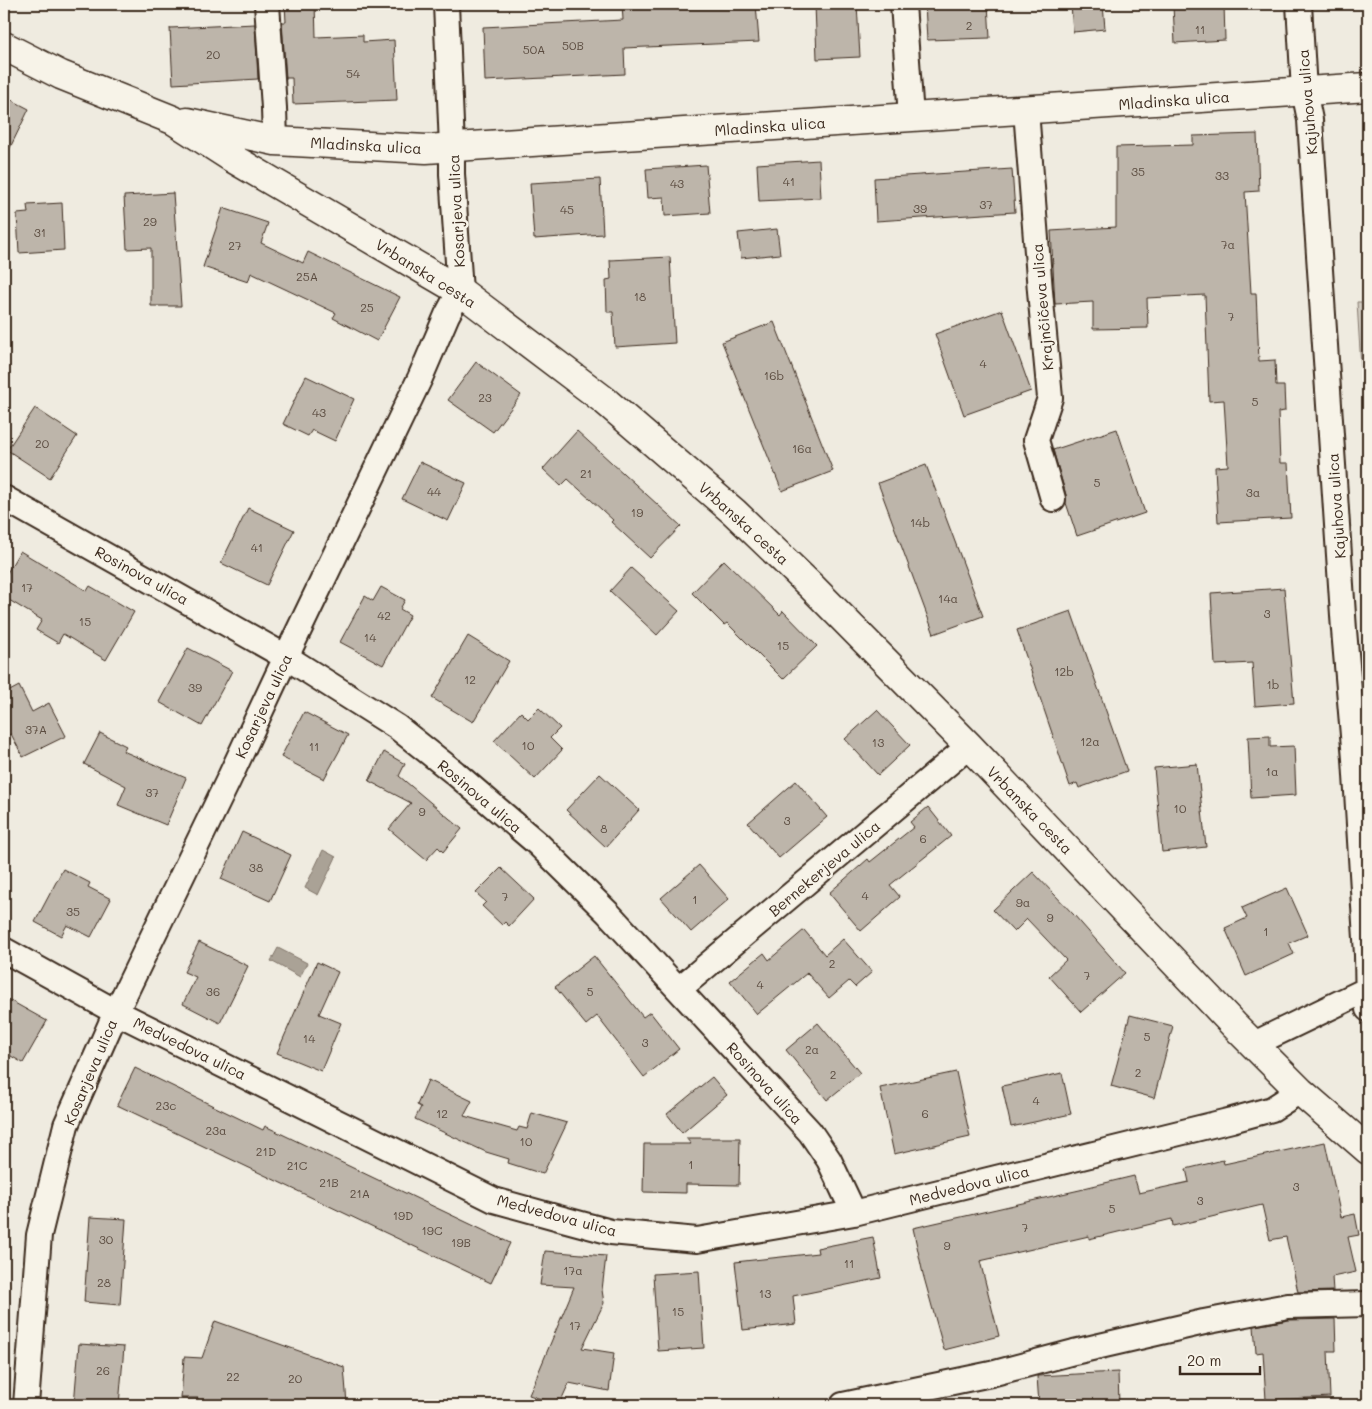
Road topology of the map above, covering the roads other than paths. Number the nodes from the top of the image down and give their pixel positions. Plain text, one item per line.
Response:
1 (267, 4) edge
2 (446, 4) edge
3 (903, 4) edge
4 (1299, 4) edge
5 (4, 46) edge
6 (1368, 87) edge
7 (1304, 91) junction
8 (1026, 110) junction
9 (911, 117) junction
10 (173, 120) junction
11 (275, 140) junction
12 (452, 147) junction
13 (460, 291) junction
14 (4, 498) edge
15 (1053, 499) dead end
16 (286, 657) junction
17 (969, 746) junction
18 (4, 950) edge
19 (679, 990) junction
20 (1368, 996) edge
21 (116, 1012) junction
22 (1254, 1044) junction
23 (1300, 1091) junction
24 (1368, 1150) edge
25 (854, 1213) junction
26 (1368, 1304) edge
27 (26, 1405) edge
28 (843, 1405) edge

1 - 11 street
2 - 12 street, Kosarjeva ulica
3 - 9 street
4 - 7 street, Kajuhova ulica
5 - 10 street, Vrbanska cesta
6 - 7 street, Mladinska ulica
7 - 8 street, Mladinska ulica
7 - 20 street, Kajuhova ulica
8 - 9 street, Mladinska ulica
8 - 15 street, Krajnčičeva ulica
9 - 12 street, Mladinska ulica
10 - 11 street, Mladinska ulica
10 - 13 street, Vrbanska cesta
11 - 12 street, Mladinska ulica
12 - 13 street, Kosarjeva ulica
13 - 16 street, Kosarjeva ulica
13 - 17 street, Vrbanska cesta
14 - 16 street, Rosinova ulica
16 - 19 street, Rosinova ulica
16 - 21 street, Kosarjeva ulica
17 - 19 street, Bernekerjeva ulica
17 - 22 street, Vrbanska cesta
18 - 21 street, Medvedova ulica
19 - 25 street, Rosinova ulica
20 - 22 street
21 - 25 street, Medvedova ulica
21 - 27 street, Kosarjeva ulica
22 - 23 street, Vrbanska cesta
23 - 24 street, Vrbanska cesta
23 - 25 street, Medvedova ulica
26 - 28 street

